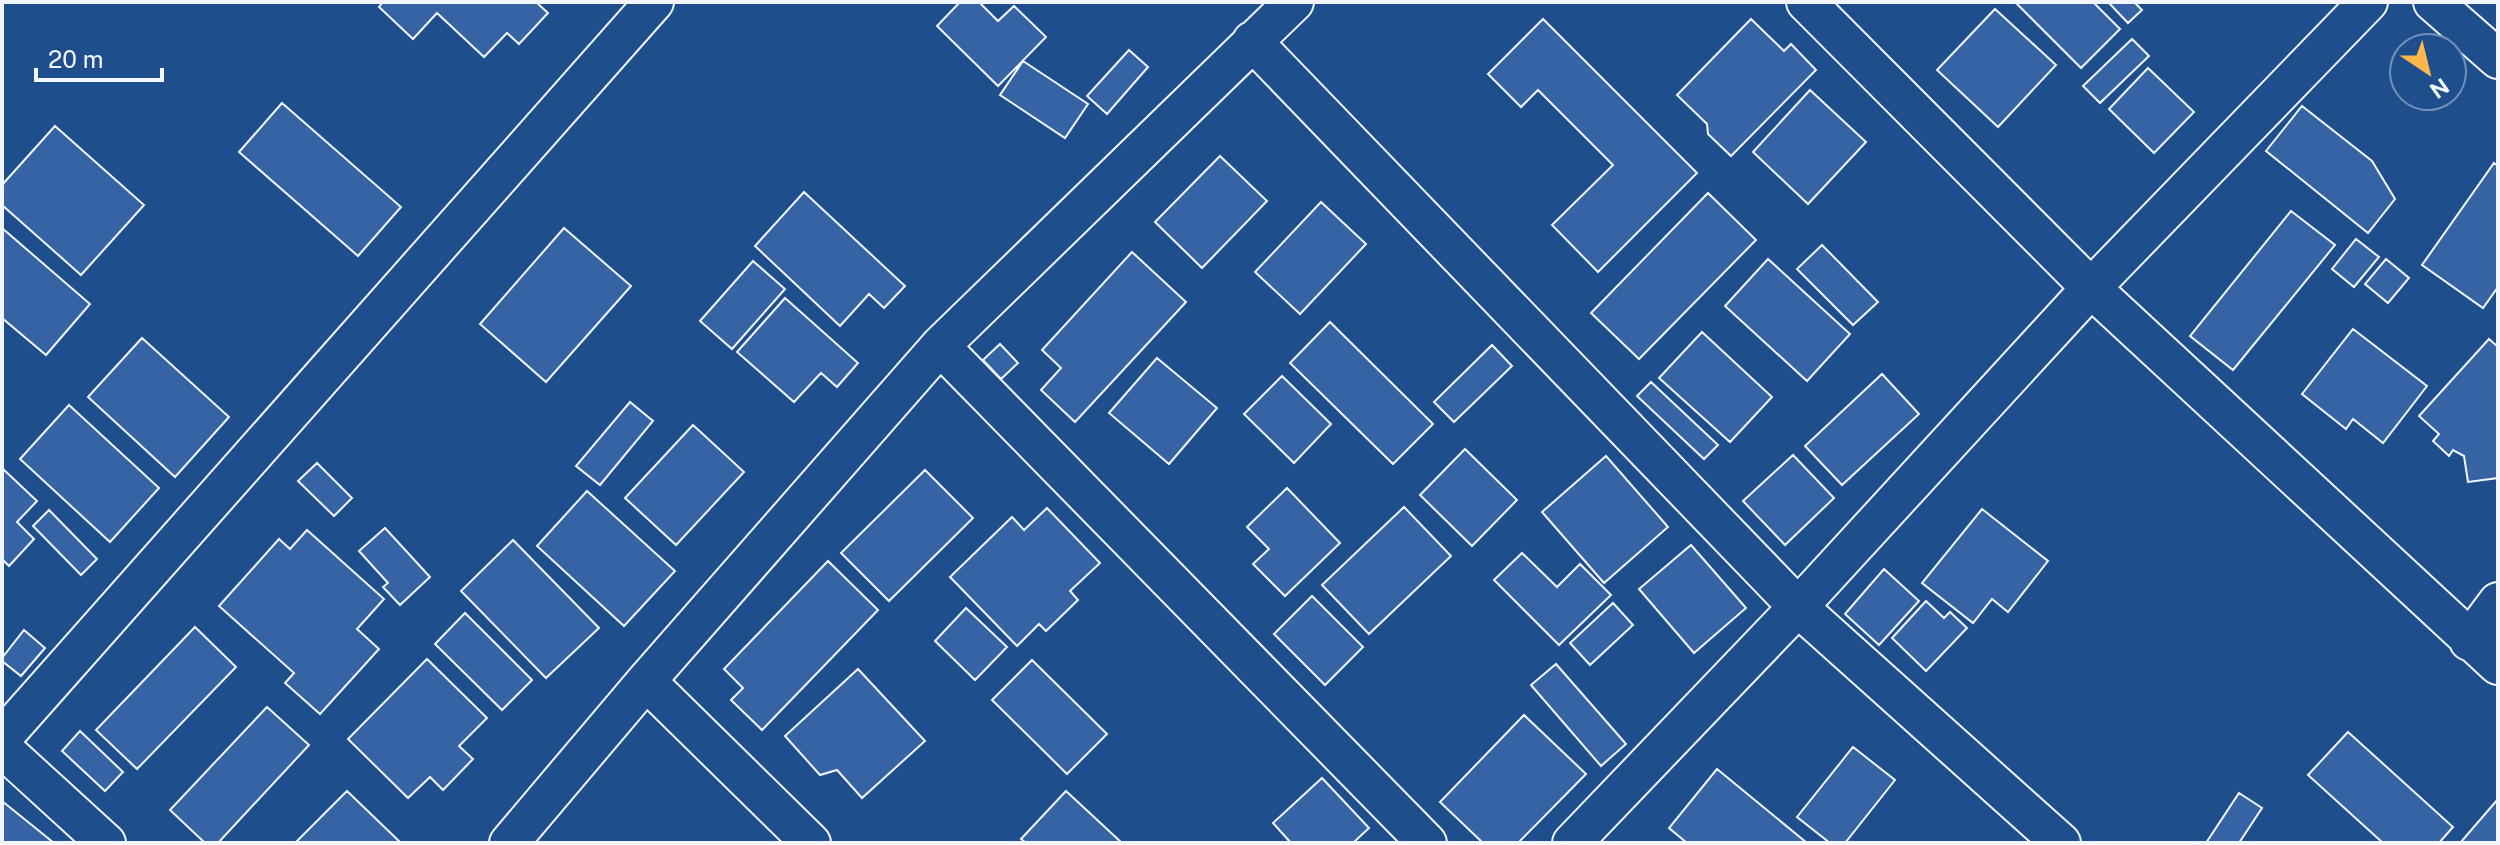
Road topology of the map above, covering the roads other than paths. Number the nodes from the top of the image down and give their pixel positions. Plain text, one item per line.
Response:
1 (654, 2) edge
2 (1294, 2) edge
3 (1806, 2) edge
4 (2368, 2) edge
5 (2433, 2) edge
6 (1252, 41) junction
7 (2498, 59) edge
8 (2091, 288) junction
9 (940, 346) junction
10 (2498, 602) edge
11 (1798, 607) junction
12 (2469, 641) junction
13 (2498, 665) edge
14 (646, 681) junction
15 (2, 738) edge
16 (2, 748) edge
17 (1575, 842) edge
18 (106, 843) edge
19 (509, 843) edge
20 (811, 843) edge
21 (1427, 843) edge
22 (2061, 843) edge

1 - 15 street
2 - 6 street
3 - 8 street
4 - 8 street
5 - 7 street
6 - 9 street
6 - 11 street
8 - 11 street
8 - 12 street
9 - 14 street
9 - 21 street
10 - 12 street
11 - 17 street
11 - 22 street
12 - 13 street
14 - 19 street
14 - 20 street
16 - 18 street

